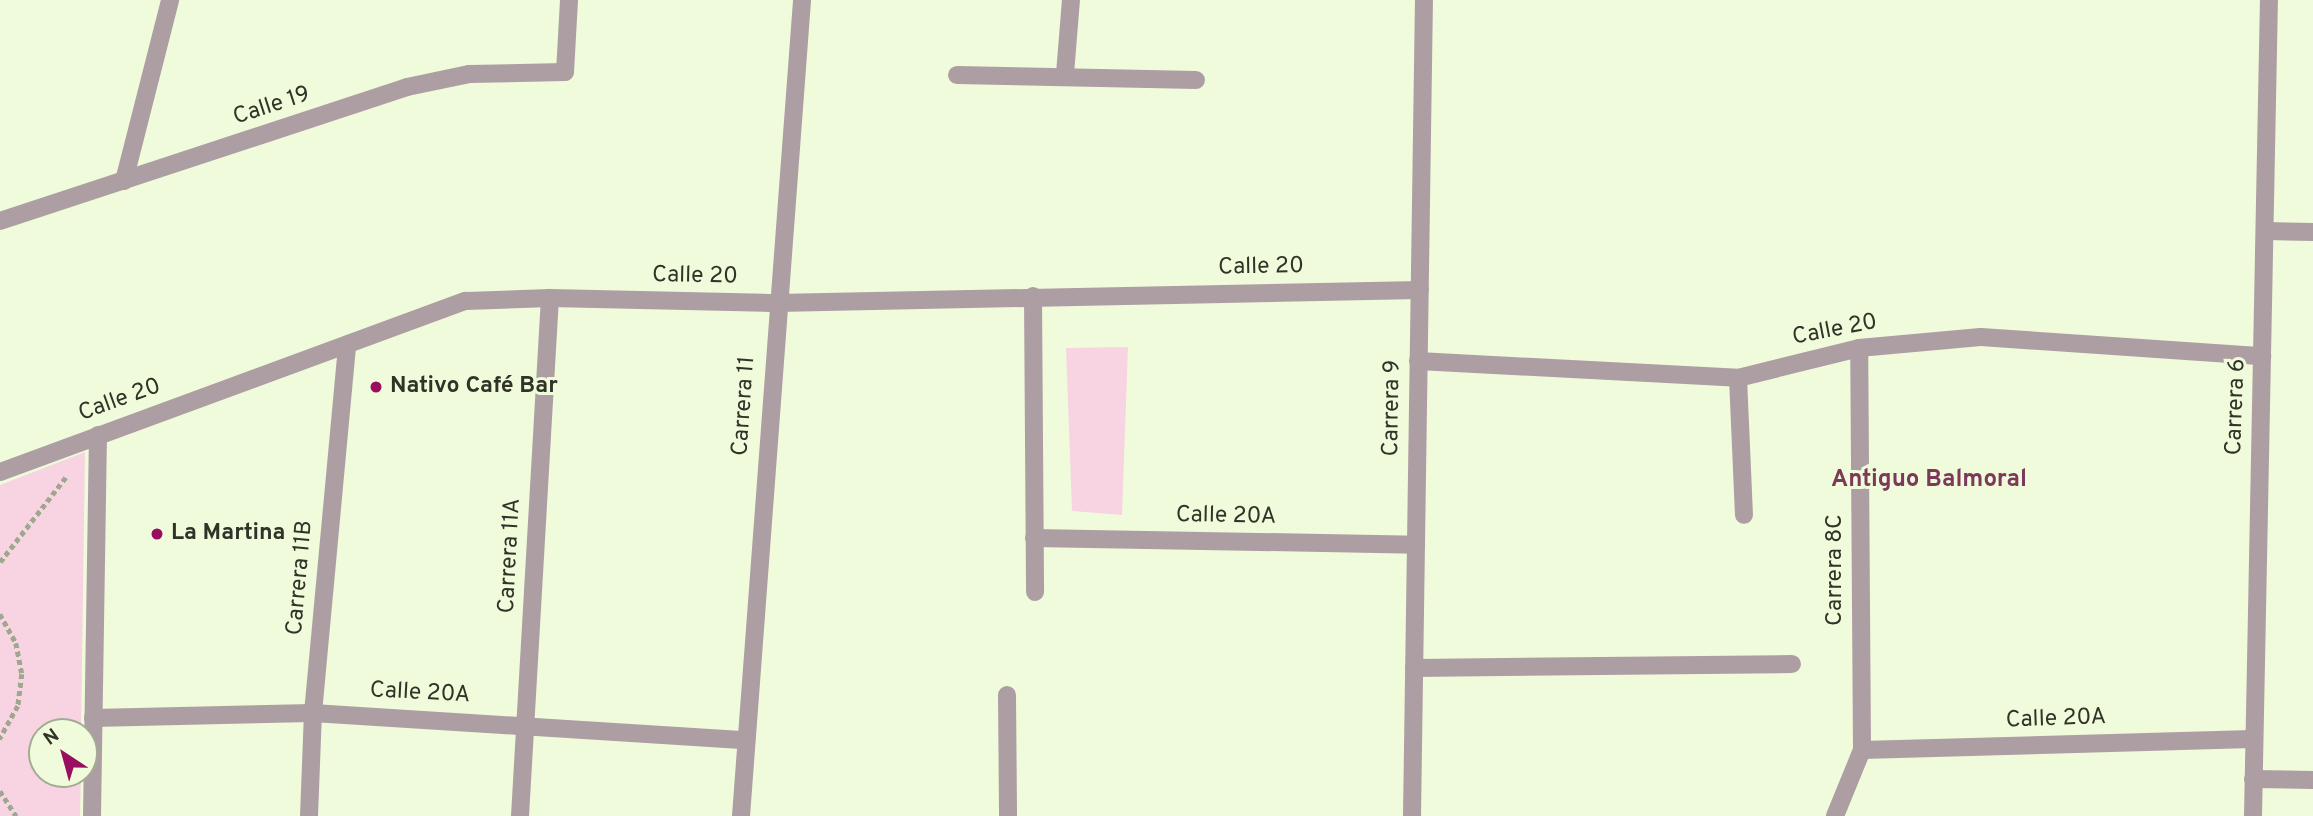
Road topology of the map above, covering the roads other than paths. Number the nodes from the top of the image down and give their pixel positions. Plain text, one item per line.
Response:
1 (170, 0) edge
2 (569, 0) edge
3 (802, 0) edge
4 (1072, 0) edge
5 (1424, 0) edge
6 (2269, 0) edge
7 (1065, 74) junction
8 (957, 75) dead end
9 (1196, 80) dead end
10 (124, 181) junction
11 (0, 221) edge
12 (2268, 231) junction
13 (2313, 232) edge
14 (1420, 290) junction
15 (1033, 296) junction
16 (550, 298) junction
17 (777, 303) junction
18 (347, 345) junction
19 (1860, 348) junction
20 (2262, 356) junction
21 (1418, 361) junction
22 (1738, 378) junction
23 (98, 435) junction
24 (0, 472) edge
25 (1744, 515) dead end
26 (1034, 538) junction
27 (1416, 545) junction
28 (1035, 592) dead end
29 (1792, 664) dead end
30 (1414, 668) junction
31 (1007, 695) dead end
32 (313, 713) junction
33 (93, 718) joint
34 (526, 724) junction
35 (2252, 739) junction
36 (745, 740) junction
37 (1862, 750) junction
38 (2253, 779) junction
39 (2313, 780) edge
40 (92, 788) edge
41 (92, 816) edge
42 (309, 816) edge
43 (520, 816) edge
44 (741, 816) edge
45 (1008, 816) edge
46 (1412, 816) edge
47 (1835, 816) edge
48 (2253, 816) edge

1 - 10 street
2 - 10 street, Calle 19
3 - 17 street, Carrera 11
4 - 7 street
5 - 14 street, Carrera 9
6 - 12 street, Carrera 6
7 - 8 street
7 - 9 street
10 - 11 street, Calle 19
12 - 13 street
12 - 20 street, Carrera 6
14 - 15 street, Calle 20
14 - 21 street, Carrera 9
15 - 17 street, Calle 20
15 - 26 street
16 - 17 street, Calle 20
16 - 18 street, Calle 20
16 - 34 street, Carrera 11A
17 - 36 street, Carrera 11
18 - 23 street, Calle 20
18 - 32 street, Carrera 11B
19 - 20 street, Calle 20
19 - 22 street, Calle 20
19 - 37 street, Carrera 8C
20 - 35 street, Carrera 6
21 - 22 street, Calle 20
21 - 27 street, Carrera 9
22 - 25 street
23 - 24 street, Calle 20
23 - 33 street
26 - 27 street, Calle 20A
26 - 28 street
27 - 30 street, Carrera 9
29 - 30 street
30 - 46 street, Carrera 9
31 - 45 street
32 - 33 street, Calle 20A
32 - 34 street, Calle 20A
32 - 42 street, Carrera 11B
34 - 36 street, Calle 20A
34 - 43 street, Carrera 11A
35 - 37 street, Calle 20A
35 - 38 street, Carrera 6
36 - 44 street, Carrera 11
37 - 47 street
38 - 39 street
38 - 48 street, Carrera 6
40 - 41 street

